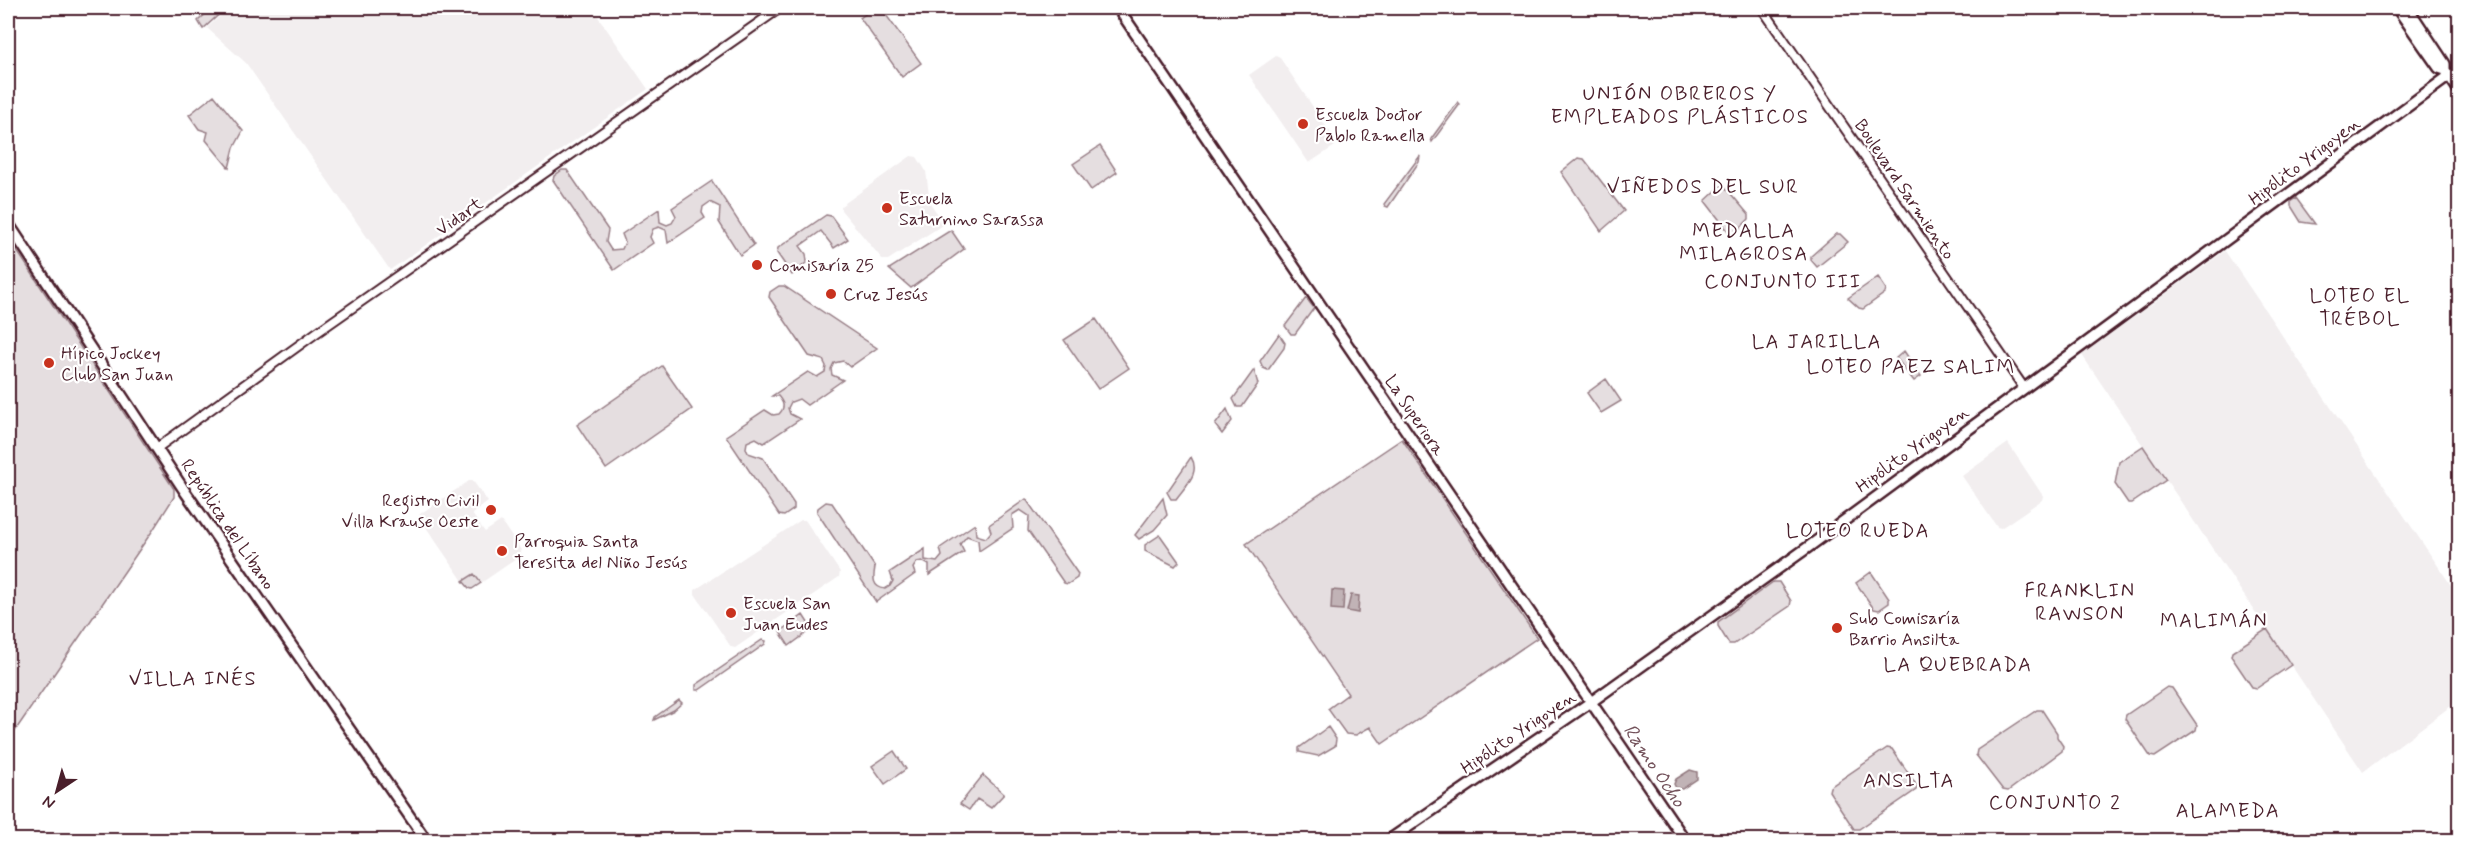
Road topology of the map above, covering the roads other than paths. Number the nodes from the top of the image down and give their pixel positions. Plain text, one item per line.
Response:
1 (780, 8) edge
2 (1118, 8) edge
3 (1762, 8) edge
4 (2397, 8) edge
5 (2408, 8) edge
6 (2460, 69) edge
7 (2447, 73) junction
8 (2460, 92) edge
9 (8, 223) edge
10 (2024, 388) junction
11 (157, 448) junction
12 (1591, 702) junction
13 (426, 840) edge
14 (1389, 840) edge
15 (1685, 840) edge

1 - 11 street, Vidart
2 - 12 main road, La Superiora
3 - 10 street, Boulevard Sarmiento
4 - 7 main road
5 - 7 main road
6 - 7 street
7 - 8 main road
7 - 10 main road, Hipólito Yrigoyen
9 - 11 main road, República del Líbano
10 - 12 main road, Hipólito Yrigoyen
11 - 13 main road, República del Líbano
12 - 14 main road, Hipólito Yrigoyen
12 - 15 main road, La Superiora

